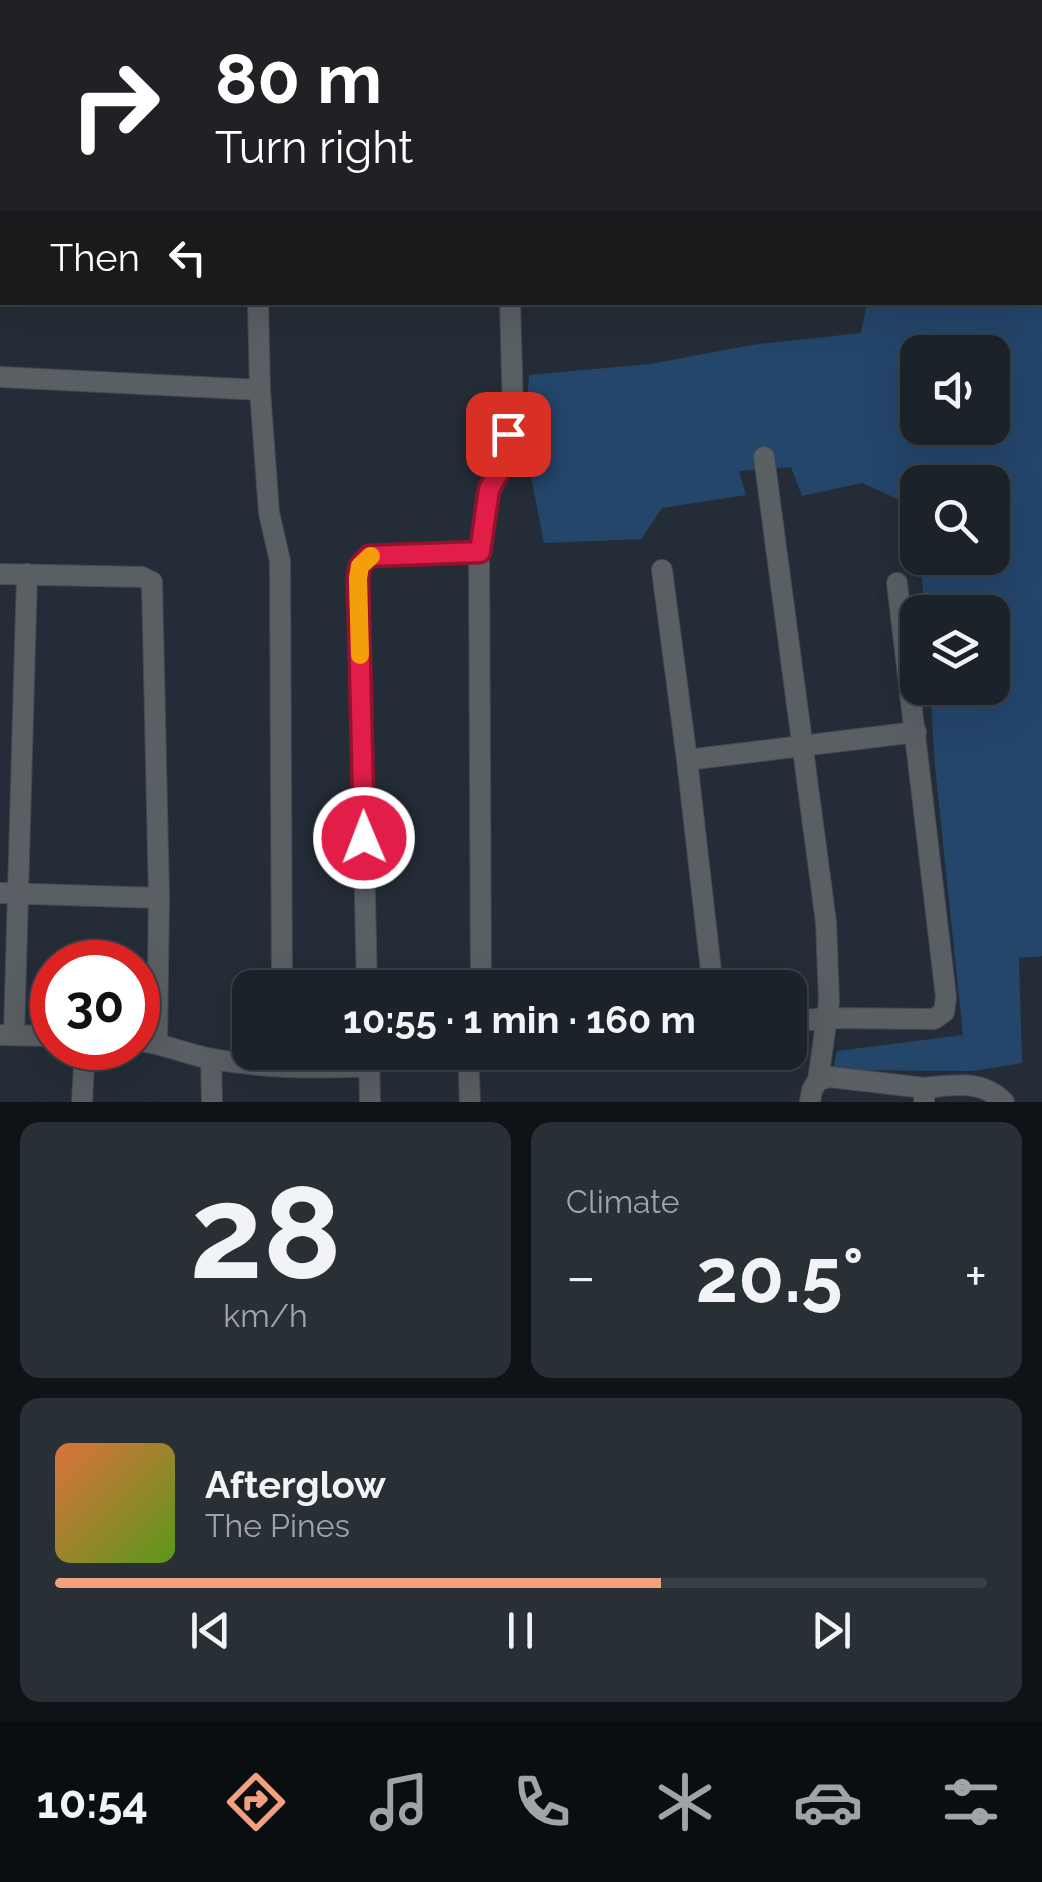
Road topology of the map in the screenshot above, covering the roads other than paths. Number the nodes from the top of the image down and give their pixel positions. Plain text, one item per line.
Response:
1 (258, 305) edge
2 (510, 305) edge
3 (0, 377) edge
4 (260, 390) junction
5 (764, 457) dead end
6 (480, 552) junction
7 (662, 570) dead end
8 (0, 574) edge
9 (28, 574) junction
10 (897, 583) dead end
11 (916, 732) junction
12 (802, 746) junction
13 (687, 760) junction
14 (10, 894) edge
15 (160, 898) junction
16 (156, 940) edge
17 (282, 970) edge
18 (367, 970) edge
19 (481, 970) edge
20 (711, 970) edge
21 (827, 1018) junction
22 (807, 1019) edge
23 (7, 1035) edge
24 (160, 1045) edge
25 (211, 1059) junction
26 (232, 1059) edge
27 (84, 1070) edge
28 (369, 1070) edge
29 (469, 1070) edge
30 (818, 1080) junction
31 (924, 1095) edge
32 (82, 1102) edge
33 (212, 1102) edge
34 (370, 1102) edge
35 (470, 1102) edge
36 (810, 1102) edge
37 (1004, 1102) edge

1 - 4 street
2 - 6 street
3 - 4 street
4 - 17 street
5 - 12 street
6 - 18 street
6 - 19 street
7 - 13 street
8 - 9 street
9 - 14 street
9 - 15 street
10 - 11 street
11 - 12 street
11 - 21 street
12 - 13 street
12 - 21 street
13 - 20 street
14 - 15 street
14 - 23 street
15 - 16 street
21 - 22 street
21 - 30 street
24 - 25 street
25 - 26 street
25 - 33 street
27 - 32 street
28 - 34 street
29 - 35 street
30 - 31 street
30 - 36 street
31 - 37 street

